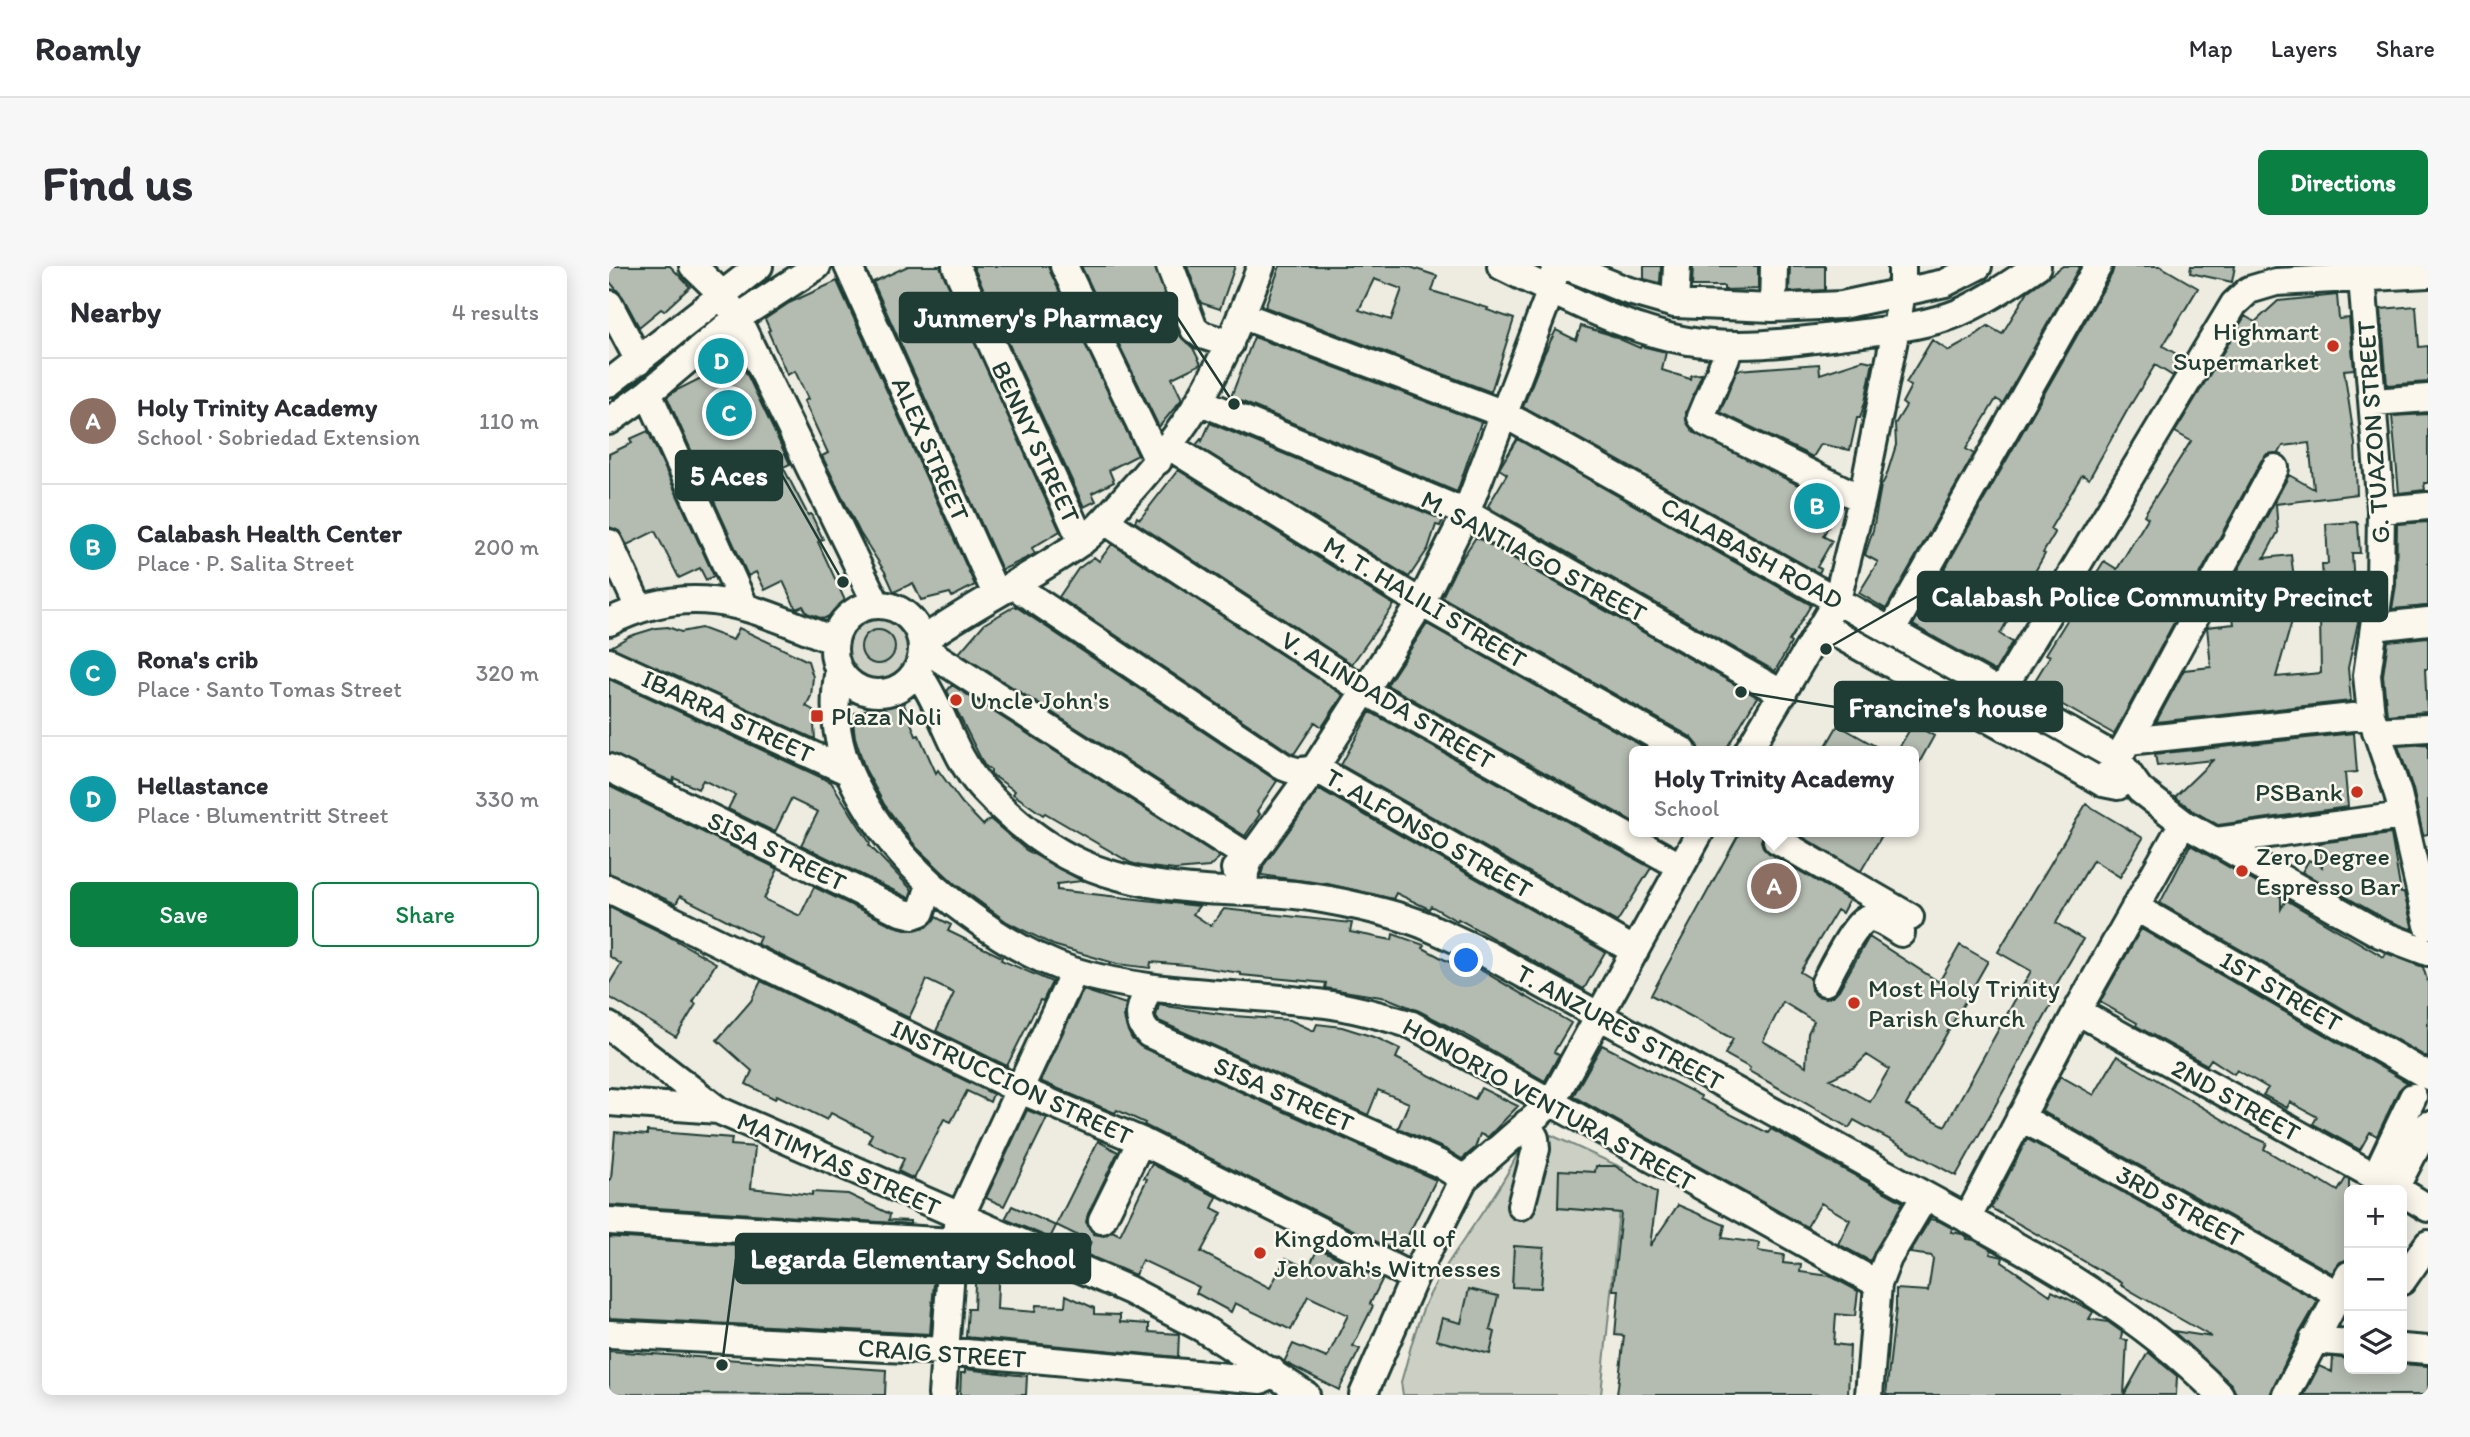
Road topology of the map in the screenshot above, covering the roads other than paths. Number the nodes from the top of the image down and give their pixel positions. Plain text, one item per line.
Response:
1 (693, 266) edge
2 (759, 266) edge
3 (817, 266) edge
4 (848, 266) edge
5 (956, 266) edge
6 (1064, 266) edge
7 (1170, 266) edge
8 (1261, 266) edge
9 (1501, 266) edge
10 (1566, 266) edge
11 (1677, 266) edge
12 (1774, 266) edge
13 (1978, 266) edge
14 (2037, 266) edge
15 (2098, 266) edge
16 (2361, 271) edge
17 (2273, 274) edge
18 (2428, 274) edge
19 (1554, 278) edge
20 (1902, 279) edge
21 (722, 294) junction
22 (609, 304) edge
23 (1675, 304) junction
24 (1773, 309) junction
25 (1241, 316) junction
26 (737, 318) junction
27 (1896, 329) junction
28 (1230, 344) junction
29 (1731, 345) junction
30 (639, 361) junction
31 (609, 383) edge
32 (648, 393) junction
33 (2428, 398) edge
34 (1199, 401) junction
35 (2374, 402) junction
36 (1504, 414) junction
37 (609, 421) edge
38 (1164, 453) junction
39 (2275, 468) dead end
40 (1862, 499) junction
41 (2428, 506) edge
42 (2381, 510) junction
43 (1466, 513) junction
44 (1105, 521) junction
45 (1082, 541) junction
46 (609, 543) edge
47 (1005, 590) junction
48 (1837, 600) junction
49 (1421, 603) junction
50 (877, 605) junction
51 (744, 606) junction
52 (639, 608) junction
53 (2428, 621) edge
54 (609, 622) edge
55 (1823, 626) junction
56 (2374, 626) junction
57 (1892, 630) junction
58 (835, 641) junction
59 (920, 653) junction
60 (609, 662) edge
61 (839, 670) junction
62 (1364, 691) junction
63 (2001, 692) junction
64 (1783, 694) junction
65 (1985, 718) junction
66 (2374, 723) junction
67 (2428, 727) edge
68 (1674, 746) edge
69 (1751, 746) edge
70 (2123, 749) junction
71 (609, 768) edge
72 (1315, 768) junction
73 (847, 771) junction
74 (2103, 783) junction
75 (2140, 790) junction
76 (2403, 816) junction
77 (2183, 823) junction
78 (1697, 837) edge
79 (1777, 840) dead end
80 (2216, 841) junction
81 (2419, 844) edge
82 (1250, 858) junction
83 (1680, 866) junction
84 (930, 885) junction
85 (609, 888) edge
86 (1202, 890) junction
87 (1244, 892) junction
88 (2135, 907) junction
89 (2428, 925) edge
90 (1635, 951) junction
91 (2428, 952) edge
92 (1074, 972) junction
93 (1825, 982) dead end
94 (1149, 987) junction
95 (2077, 1011) junction
96 (1599, 1015) junction
97 (609, 1026) edge
98 (2420, 1086) edge
99 (1018, 1089) junction
100 (609, 1102) edge
101 (1551, 1103) junction
102 (718, 1110) junction
103 (2020, 1116) junction
104 (1527, 1123) junction
105 (2428, 1125) edge
106 (1142, 1141) junction
107 (1464, 1179) junction
108 (2389, 1185) edge
109 (2394, 1185) edge
110 (2394, 1185) edge
111 (2407, 1195) edge
112 (1925, 1196) junction
113 (1521, 1206) dead end
114 (2428, 1208) edge
115 (1967, 1219) junction
116 (1102, 1220) dead end
117 (609, 1221) edge
118 (956, 1230) junction
119 (2428, 1244) edge
120 (2407, 1274) edge
121 (1414, 1278) junction
122 (1878, 1284) junction
123 (2344, 1285) edge
124 (609, 1334) edge
125 (2313, 1340) junction
126 (2344, 1343) edge
127 (2407, 1348) edge
128 (2428, 1350) edge
129 (945, 1351) junction
130 (1272, 1371) junction
131 (942, 1395) edge
132 (1306, 1395) edge
133 (1363, 1395) edge
134 (1869, 1395) edge
135 (2220, 1395) edge
136 (2286, 1395) edge

1 - 21 street
2 - 21 street
3 - 26 street
4 - 47 street, ALEX STREET
5 - 45 street, BENNY STREET
6 - 38 street
7 - 28 street
8 - 25 street
9 - 19 street
10 - 23 street
11 - 23 street
12 - 24 street
13 - 20 street
14 - 27 street
15 - 57 street
16 - 17 street
16 - 18 street
16 - 35 street, G. TUAZON STREET
17 - 63 street
19 - 29 street
19 - 36 street
20 - 24 street
20 - 27 street
21 - 26 street
21 - 30 street
22 - 30 street
23 - 24 street
25 - 28 street
25 - 36 street, CALABASH ROAD
26 - 32 street
26 - 50 street
27 - 29 street
27 - 40 street
28 - 34 street
29 - 40 street
30 - 31 street
32 - 37 street
32 - 51 street
33 - 35 street
34 - 38 street
34 - 43 street, M. SANTIAGO STREET
35 - 42 street, G. TUAZON STREET
36 - 43 street
36 - 48 street, CALABASH ROAD
38 - 44 street
38 - 49 street, M. T. HALILI STREET
39 - 70 street
40 - 48 street
41 - 42 street
42 - 56 street, G. TUAZON STREET
43 - 49 street
43 - 64 street, M. SANTIAGO STREET
44 - 45 street
44 - 62 street, V. ALINDADA STREET
45 - 47 street
46 - 52 street
47 - 59 street
47 - 72 street, T. ALFONSO STREET
48 - 55 street
48 - 57 street, CALABASH ROAD
49 - 62 street
49 - 68 street, M. T. HALILI STREET
50 - 58 street
50 - 59 street
51 - 52 street
51 - 58 street
52 - 54 street
53 - 56 street
55 - 64 street
55 - 65 street, CALABASH ROAD
56 - 66 street, G. TUAZON STREET
57 - 63 street, CALABASH ROAD
58 - 61 street
59 - 61 street
59 - 82 street
59 - 86 street, T. ANZURES STREET
60 - 73 street, IBARRA STREET
61 - 73 street, HONORIO VENTURA STREET
62 - 72 street
62 - 83 street, V. ALINDADA STREET
63 - 65 street
63 - 70 street, CALABASH ROAD
64 - 69 street
65 - 74 street, CALABASH ROAD
66 - 67 street
66 - 70 street
66 - 76 street, G. TUAZON STREET
70 - 74 street
70 - 75 street, CALABASH ROAD
71 - 84 street, SISA STREET
72 - 82 street
72 - 90 street, T. ALFONSO STREET
73 - 84 street, HONORIO VENTURA STREET
74 - 75 street, CALABASH ROAD
75 - 77 street
76 - 80 street
76 - 81 street, G. TUAZON STREET
77 - 80 street
77 - 88 street
78 - 83 street
79 - 93 street
80 - 91 street
81 - 89 street, G. TUAZON STREET
82 - 86 street
82 - 87 street
83 - 90 street
84 - 92 street, HONORIO VENTURA STREET
85 - 99 street, INSTRUCCION STREET
86 - 87 street, T. ANZURES STREET
87 - 96 street, T. ANZURES STREET
88 - 95 street
88 - 98 street, 1ST STREET
90 - 96 street
92 - 94 street, HONORIO VENTURA STREET
92 - 99 street
94 - 101 street, HONORIO VENTURA STREET
94 - 107 street, SISA STREET
95 - 103 street
95 - 108 street, 2ND STREET
96 - 101 street
96 - 112 street, T. ANZURES STREET
97 - 102 street, MATIMYAS STREET
98 - 109 street
99 - 106 street, INSTRUCCION STREET
99 - 118 street
100 - 102 street
101 - 104 street
101 - 122 street, HONORIO VENTURA STREET
102 - 118 street, MATIMYAS STREET
103 - 115 street
103 - 123 street, 3RD STREET
104 - 107 street
104 - 113 street
105 - 110 street
106 - 116 street
106 - 121 street, INSTRUCCION STREET
107 - 121 street
111 - 114 street, 2ND STREET
112 - 115 street, T. ANZURES STREET
112 - 122 street
115 - 135 street, T. ANZURES STREET
117 - 118 street
118 - 129 street
118 - 130 street, MATIMYAS STREET
119 - 120 street
121 - 133 street
122 - 134 street
123 - 125 street
124 - 129 street, CRAIG STREET
125 - 126 street
125 - 136 street
127 - 128 street
129 - 130 street, CRAIG STREET
129 - 131 street
130 - 132 street, MATIMYAS STREET

